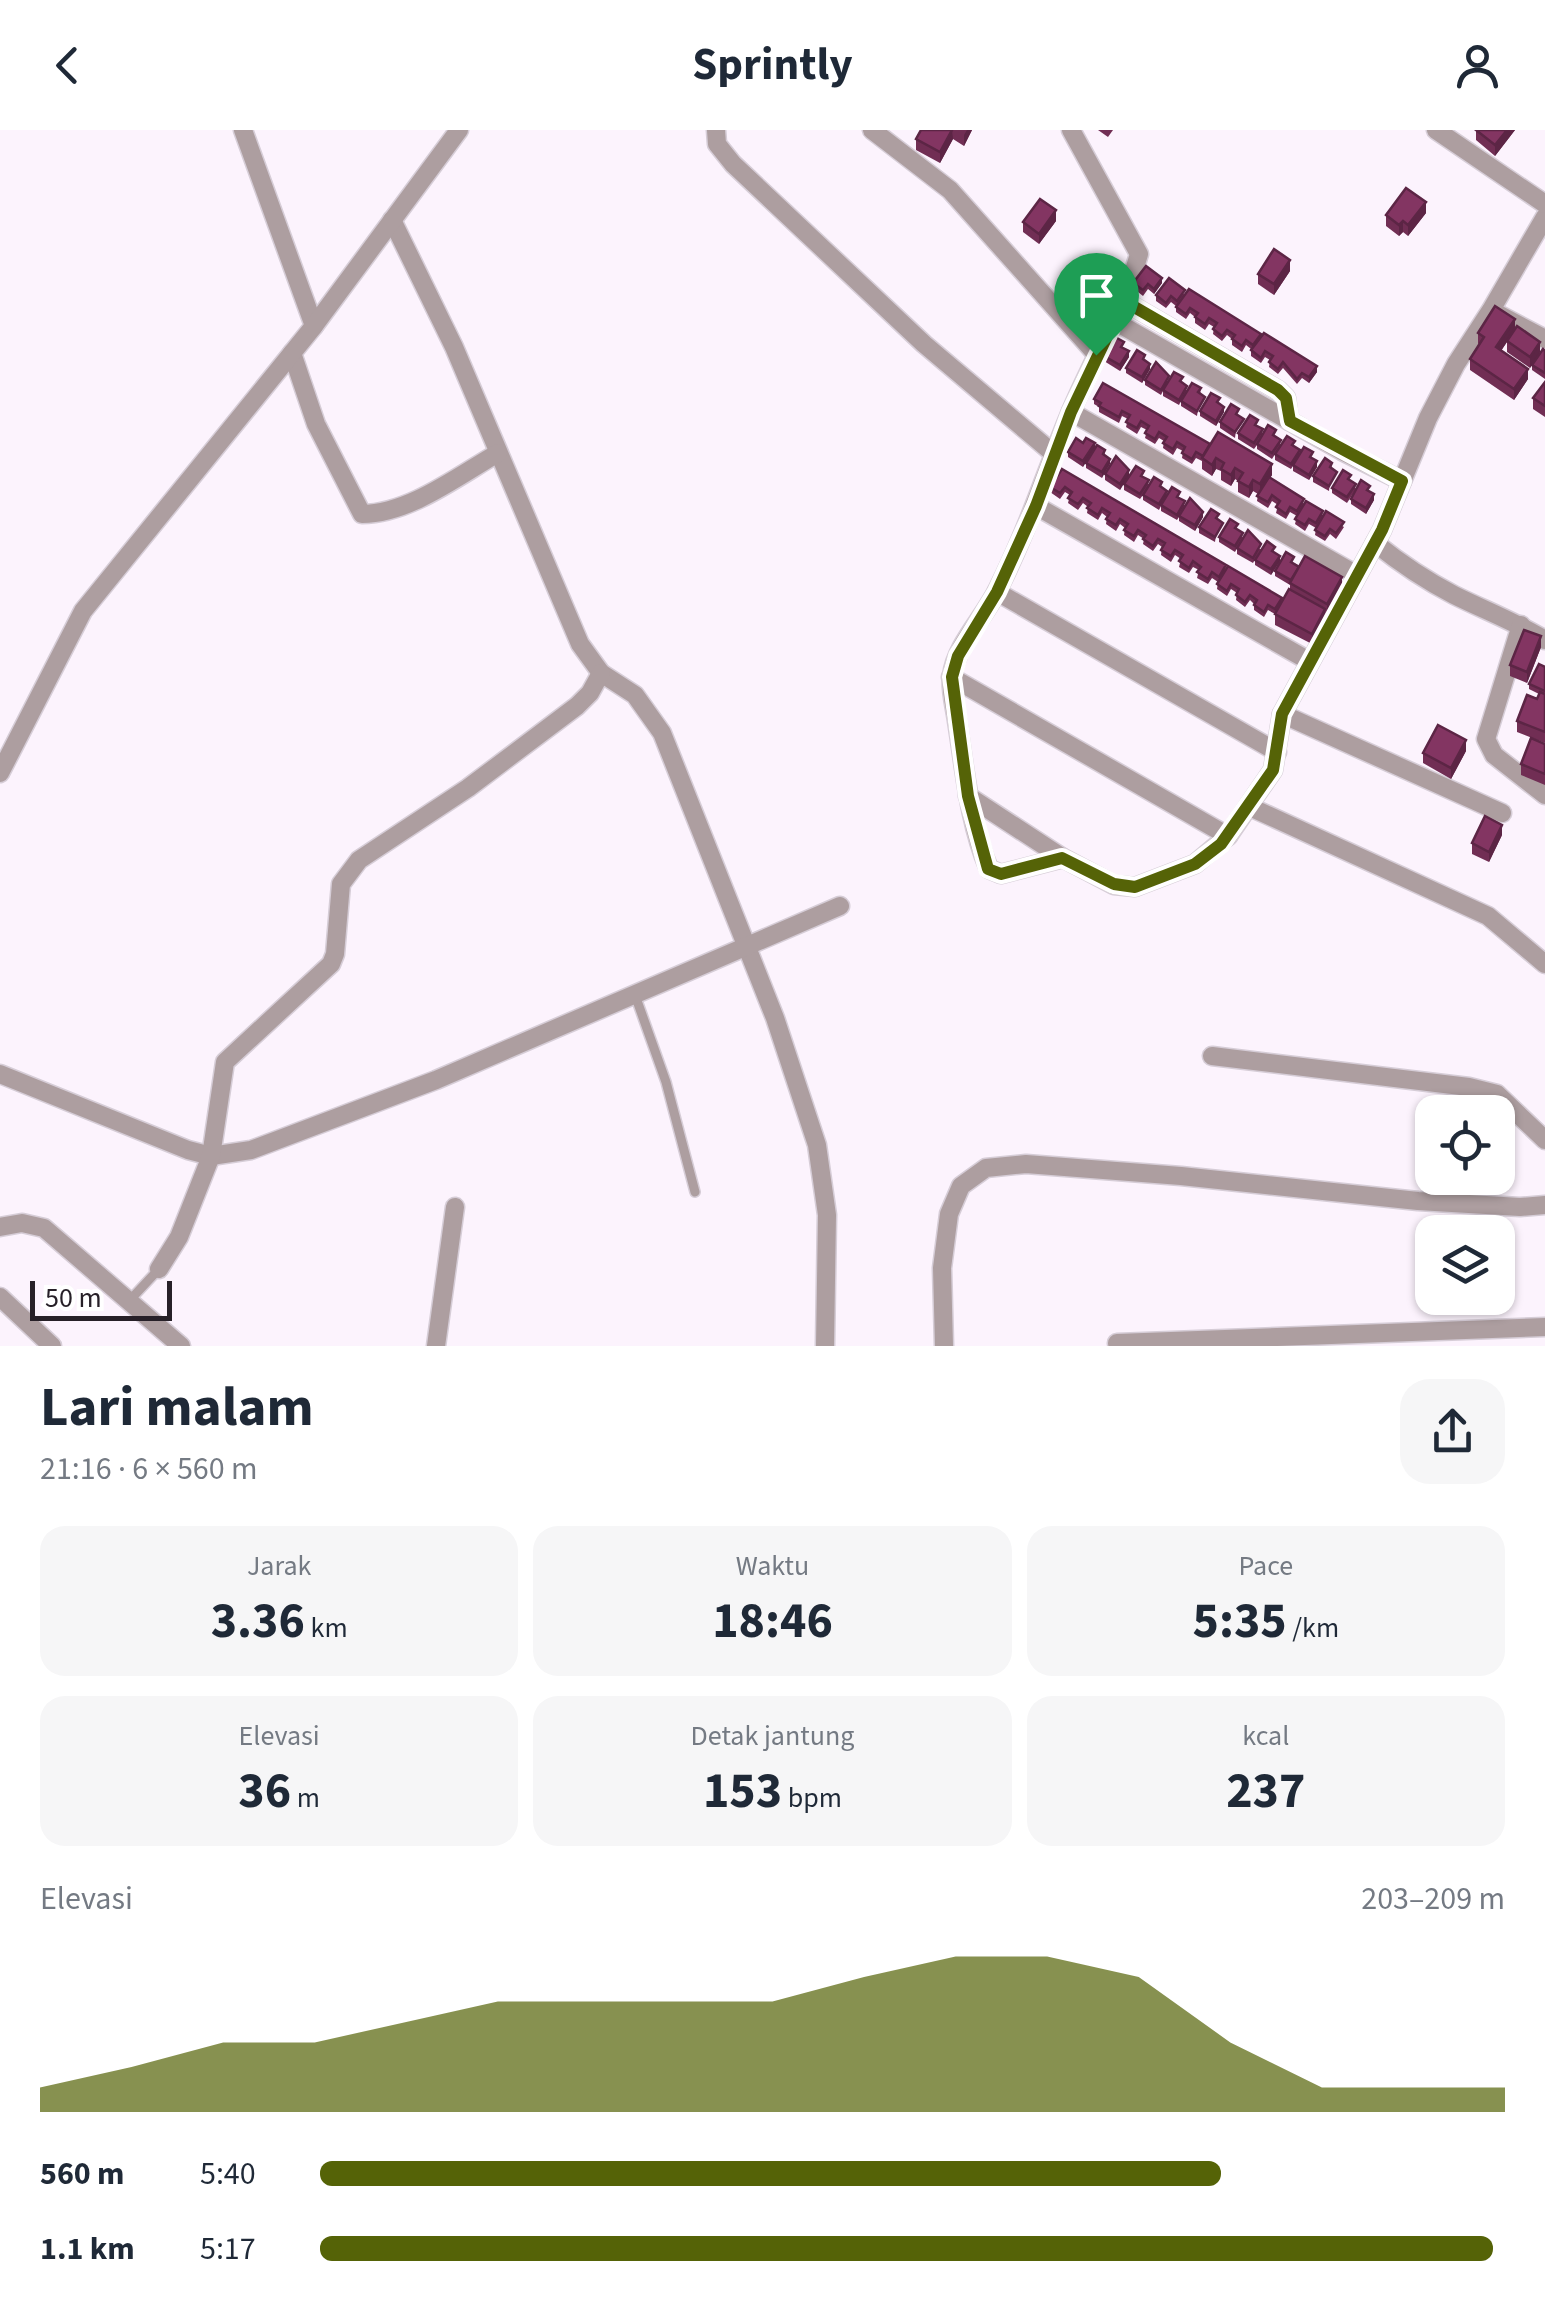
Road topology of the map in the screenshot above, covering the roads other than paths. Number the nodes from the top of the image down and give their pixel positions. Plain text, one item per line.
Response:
1 (243, 130) edge
2 (459, 130) edge
3 (716, 130) edge
4 (872, 130) edge
5 (1071, 130) edge
6 (1436, 130) edge
7 (1545, 204) edge
8 (1545, 216) edge
9 (392, 220) junction
10 (1124, 301) junction
11 (1492, 310) junction
12 (1116, 322) junction
13 (314, 326) junction
14 (1545, 339) edge
15 (292, 353) junction
16 (1096, 355) junction
17 (1071, 412) junction
18 (1290, 421) junction
19 (498, 454) junction
20 (1054, 454) junction
21 (1402, 481) junction
22 (1036, 506) junction
23 (1374, 544) junction
24 (1357, 574) junction
25 (997, 592) junction
26 (1521, 625) junction
27 (1545, 640) edge
28 (1309, 662) junction
29 (601, 673) junction
30 (952, 677) junction
31 (1282, 714) junction
32 (1276, 752) junction
33 (0, 773) edge
34 (1545, 795) edge
35 (968, 796) junction
36 (1250, 808) junction
37 (1502, 813) dead end
38 (1228, 836) junction
39 (1062, 858) junction
40 (840, 906) dead end
41 (749, 946) junction
42 (1545, 964) edge
43 (635, 995) junction
44 (1212, 1056) dead end
45 (0, 1074) edge
46 (1545, 1140) edge
47 (211, 1156) junction
48 (694, 1192) dead end
49 (1545, 1205) edge
50 (454, 1207) dead end
51 (0, 1227) edge
52 (159, 1269) joint
53 (0, 1297) edge
54 (130, 1301) junction
55 (1545, 1327) edge
56 (1117, 1343) dead end
57 (52, 1346) edge
58 (181, 1346) edge
59 (436, 1346) edge
60 (824, 1346) edge
61 (944, 1346) edge

1 - 13 street
2 - 9 street
3 - 20 street
4 - 16 street
5 - 10 street
6 - 7 street
8 - 11 street
9 - 13 street
9 - 19 street
10 - 12 street
10 - 18 street
11 - 14 street
11 - 21 street
12 - 16 street
12 - 18 street
13 - 15 street
15 - 19 street
15 - 33 street
16 - 17 street
17 - 20 street
17 - 24 street
18 - 21 street
19 - 29 street
20 - 22 street
21 - 23 street
22 - 25 street
22 - 28 street
23 - 24 street
23 - 26 street
24 - 28 street
25 - 30 street
25 - 32 street
26 - 27 street
26 - 34 street
28 - 31 street
29 - 41 street
29 - 47 street
30 - 35 street
30 - 38 street
31 - 32 street
31 - 37 street
32 - 36 street
35 - 39 street
35 - 39 street
36 - 38 street
36 - 42 street
38 - 39 street
40 - 41 street
41 - 43 street
41 - 60 street
43 - 47 street
43 - 48 lane
44 - 46 street
45 - 47 street
47 - 52 street
49 - 61 street
50 - 59 street
51 - 54 street
52 - 54 lane
53 - 57 street
54 - 58 street
55 - 56 street

